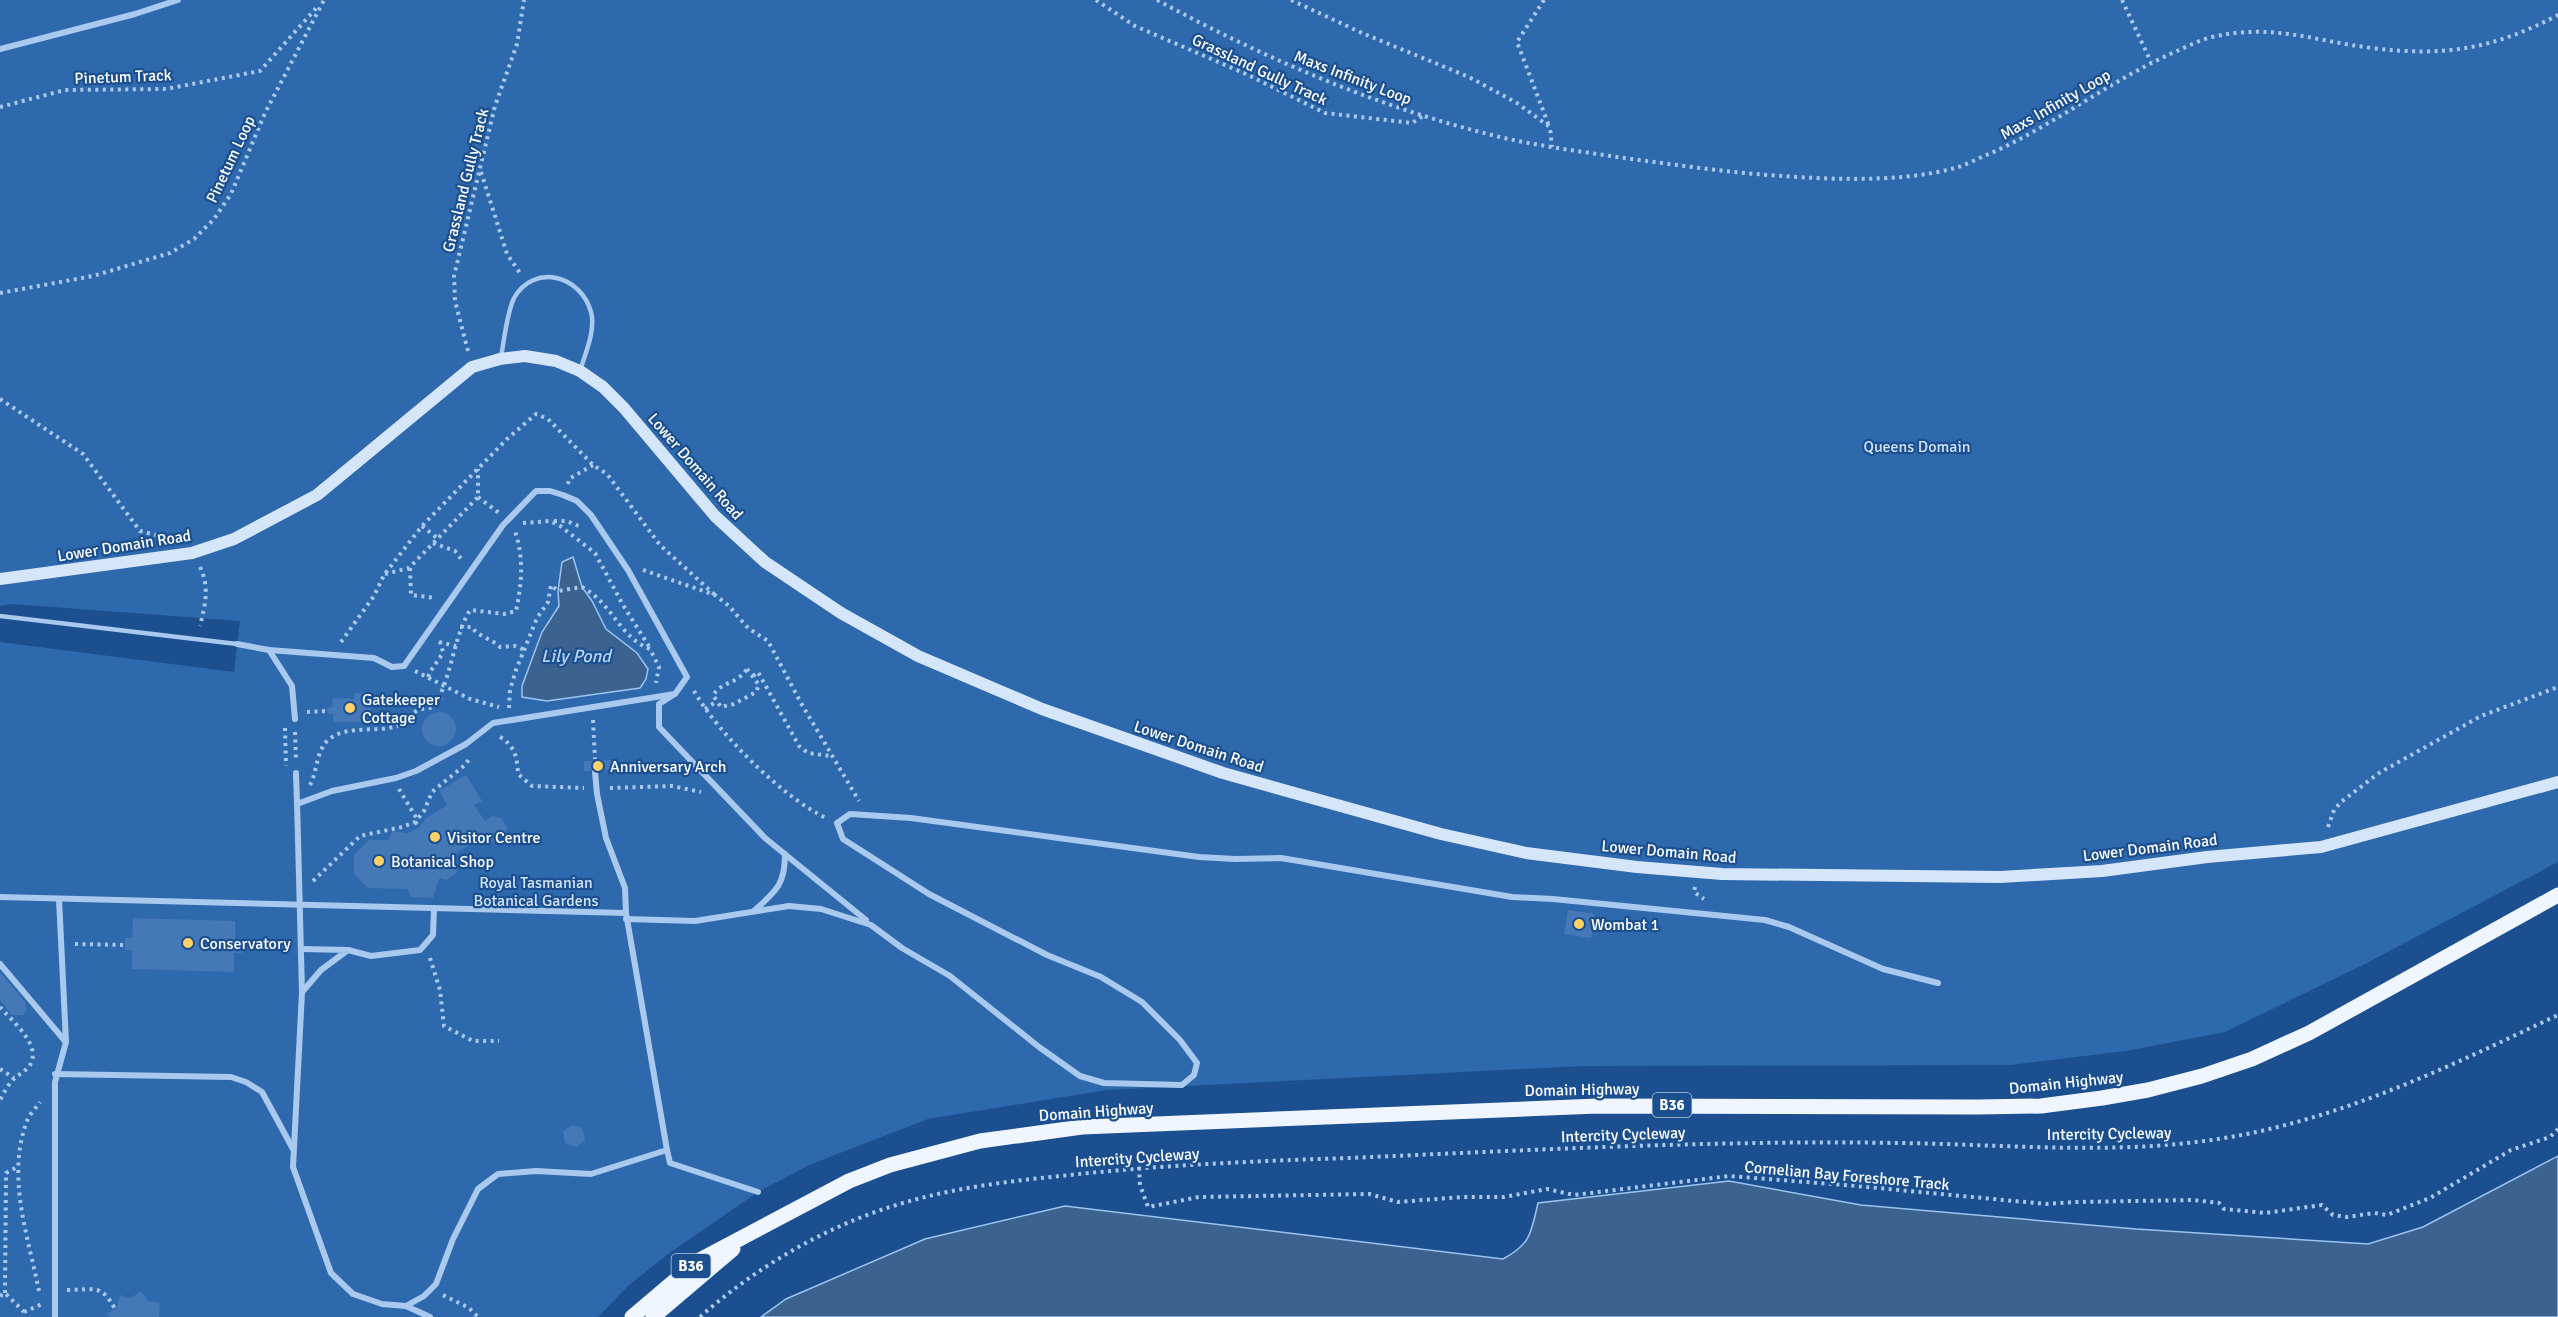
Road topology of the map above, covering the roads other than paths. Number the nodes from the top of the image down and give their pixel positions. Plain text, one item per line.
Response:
1 (178, 0) edge
2 (0, 50) edge
3 (500, 359) junction
4 (580, 372) junction
5 (0, 579) edge
6 (0, 616) edge
7 (237, 644) joint
8 (269, 650) junction
9 (675, 694) junction
10 (295, 719) road end
11 (296, 765) road end
12 (595, 772) dead end
13 (2558, 782) edge
14 (297, 804) junction
15 (784, 854) junction
16 (2558, 895) edge
17 (0, 897) edge
18 (59, 899) junction
19 (300, 905) junction
20 (434, 908) junction
21 (752, 912) junction
22 (626, 916) junction
23 (871, 924) junction
24 (302, 949) junction
25 (348, 950) junction
26 (0, 964) edge
27 (1938, 983) dead end
28 (302, 992) junction
29 (66, 1042) junction
30 (55, 1074) junction
31 (293, 1149) junction
32 (667, 1150) junction
33 (758, 1192) dead end
34 (759, 1228) junction
35 (406, 1306) junction
36 (55, 1316) edge
37 (430, 1317) edge
38 (632, 1317) edge
39 (653, 1317) edge

1 - 2 street
3 - 4 street, Lower Domain Road
3 - 4 lane
3 - 5 street, Lower Domain Road
4 - 13 street, Lower Domain Road
6 - 7 lane
7 - 8 street
8 - 9 street
8 - 10 street
9 - 14 street
9 - 15 street
11 - 14 street
12 - 22 street
14 - 19 street
15 - 21 street
15 - 23 street
16 - 34 main road, Domain Highway / B36
17 - 18 street
18 - 19 street
18 - 29 street
19 - 20 street
19 - 24 street
20 - 22 street
20 - 25 street
21 - 22 street
21 - 23 street
22 - 32 street
23 - 27 street
24 - 25 street
24 - 28 street
25 - 28 street
26 - 29 street
28 - 31 street
29 - 30 street
30 - 31 street
30 - 36 street
31 - 35 street
32 - 33 street
32 - 35 street
34 - 38 main road, Domain Highway / B36
34 - 39 main road, Domain Highway / B36
35 - 37 street

